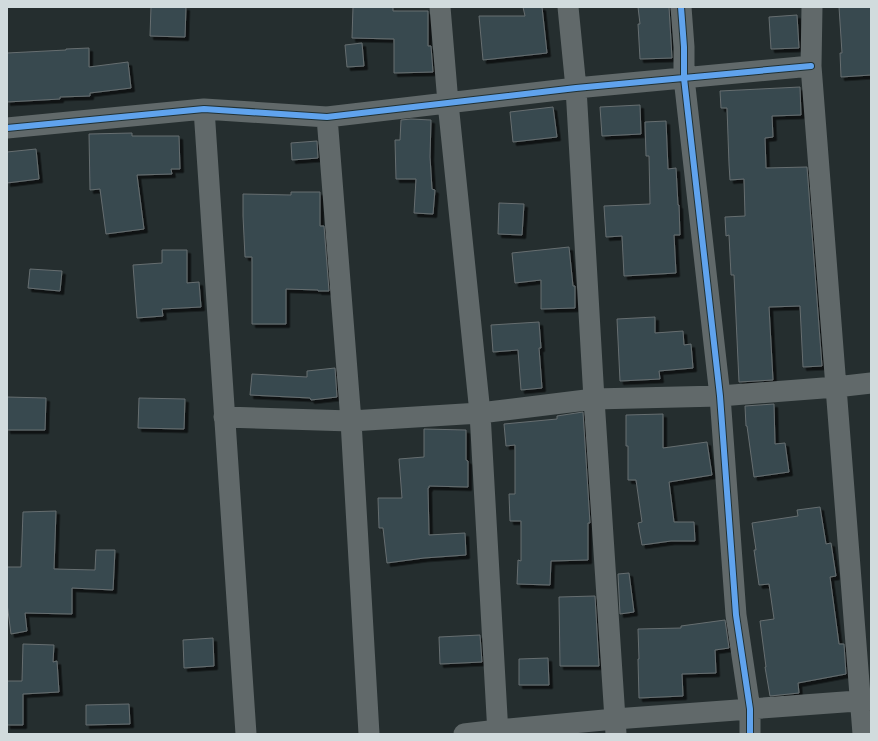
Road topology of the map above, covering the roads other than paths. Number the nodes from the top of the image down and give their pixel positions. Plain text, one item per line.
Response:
1 (440, 7) edge
2 (568, 7) edge
3 (680, 7) edge
4 (812, 7) edge
5 (811, 66) junction
6 (684, 78) junction
7 (576, 88) junction
8 (448, 103) junction
9 (204, 109) junction
10 (327, 117) junction
11 (7, 128) edge
12 (871, 383) edge
13 (836, 387) junction
14 (720, 396) junction
15 (594, 399) junction
16 (480, 413) junction
17 (224, 417) junction
18 (351, 420) junction
19 (865, 700) edge
20 (750, 709) junction
21 (615, 727) edge
22 (498, 732) edge
23 (246, 734) edge
24 (369, 734) edge
25 (464, 734) edge
26 (750, 734) edge
27 (863, 734) edge

1 - 8 street
2 - 7 street
3 - 6 street
4 - 5 street
5 - 6 street
5 - 13 street
6 - 7 street
6 - 14 street
7 - 8 street
7 - 15 street
8 - 10 street
8 - 16 street
9 - 10 street
9 - 11 street
9 - 17 street
10 - 18 street
12 - 13 street
13 - 14 street
13 - 19 street
14 - 15 street
14 - 20 street
15 - 16 street
15 - 21 street
16 - 18 street
16 - 22 street
17 - 18 street
17 - 23 street
18 - 24 street
19 - 20 street
19 - 27 street
20 - 21 street
20 - 26 street
21 - 22 street
22 - 25 street

